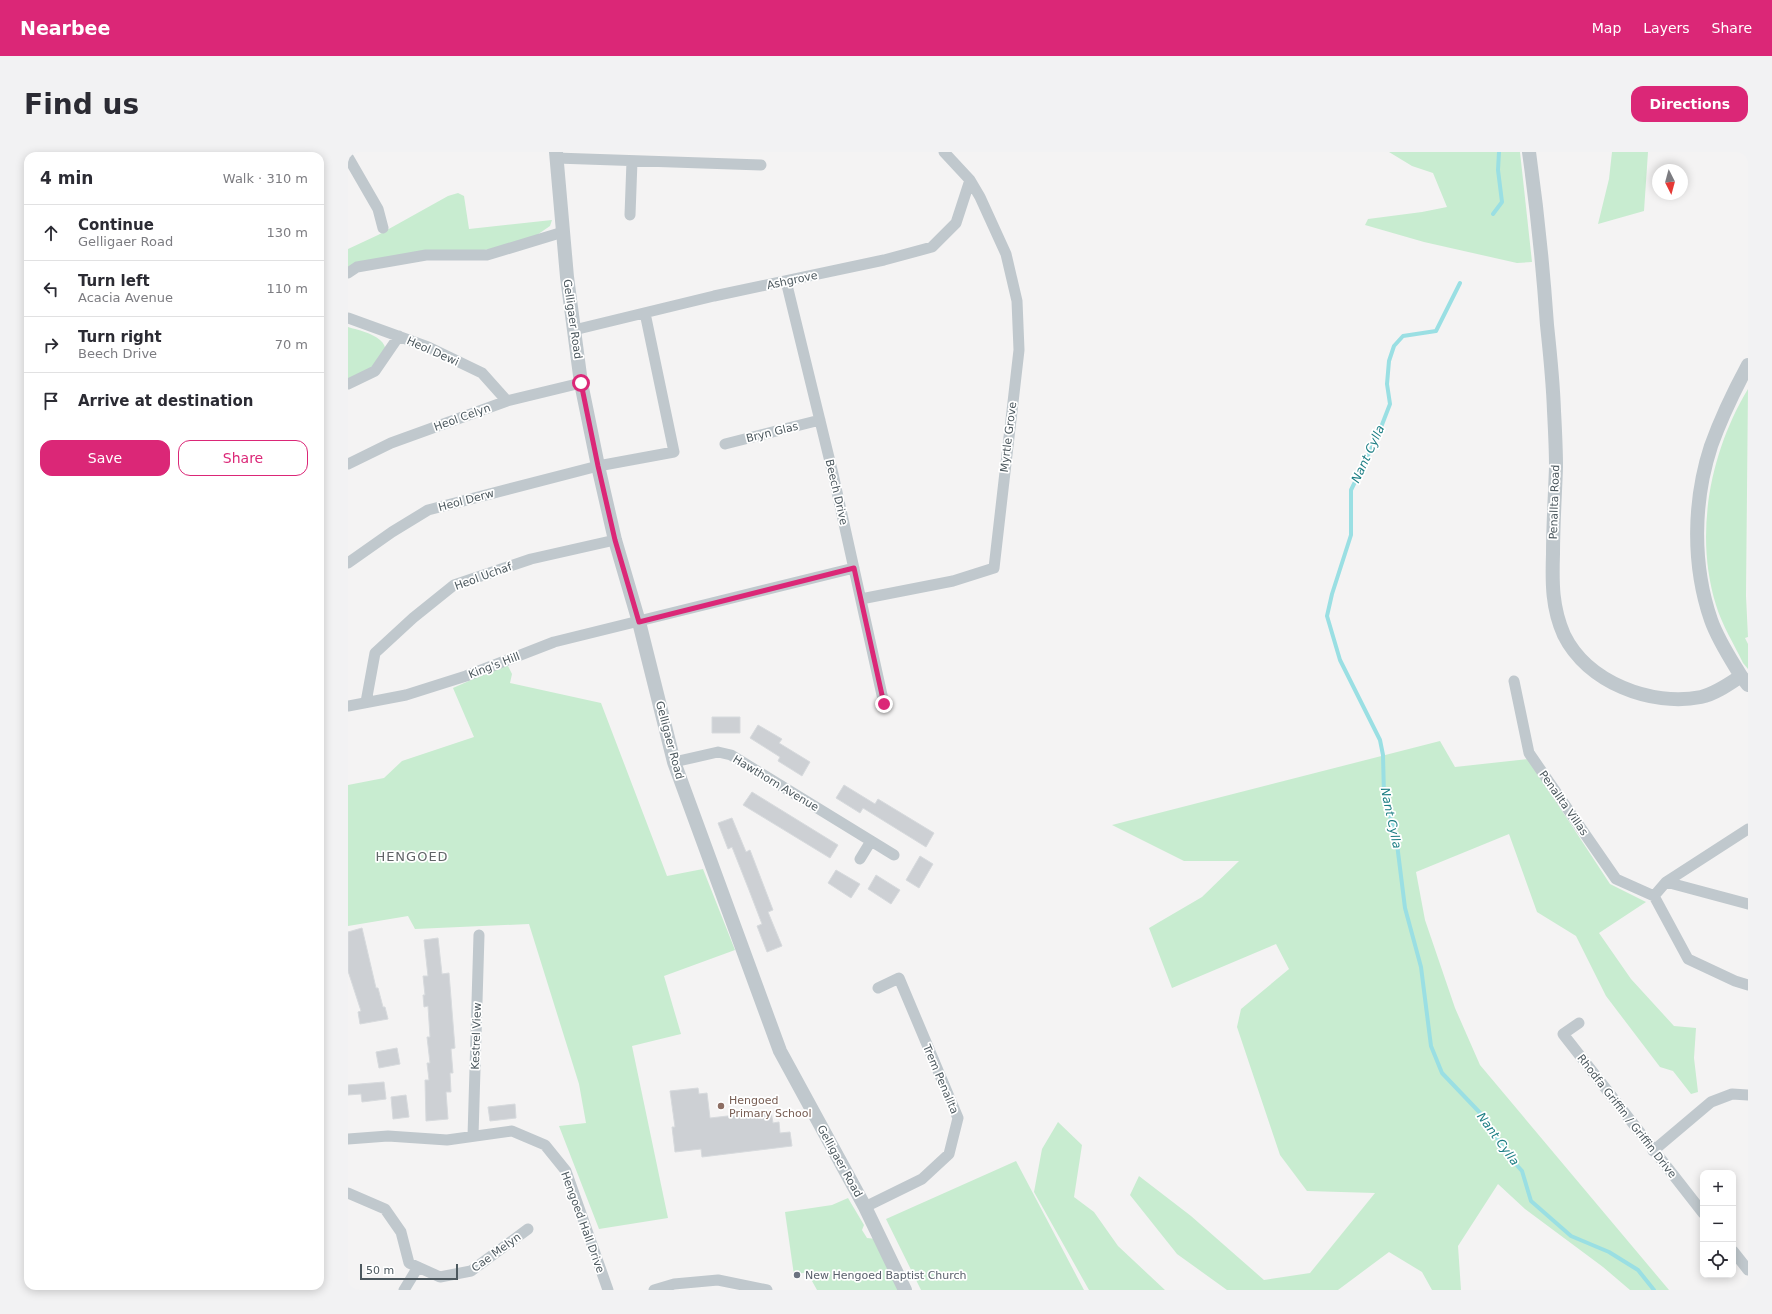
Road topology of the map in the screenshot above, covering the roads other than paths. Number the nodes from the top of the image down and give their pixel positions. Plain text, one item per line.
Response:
1 (944, 152) edge
2 (1529, 152) edge
3 (556, 155) edge
4 (348, 157) edge
5 (632, 160) junction
6 (761, 164) dead end
7 (970, 180) junction
8 (630, 215) dead end
9 (383, 228) dead end
10 (563, 232) junction
11 (348, 273) edge
12 (786, 281) junction
13 (645, 313) junction
14 (348, 318) edge
15 (574, 330) junction
16 (399, 336) junction
17 (1748, 365) edge
18 (581, 383) junction
19 (348, 384) edge
20 (507, 401) junction
21 (820, 420) junction
22 (725, 444) dead end
23 (348, 464) edge
24 (598, 466) junction
25 (615, 540) junction
26 (348, 563) edge
27 (854, 568) junction
28 (861, 599) junction
29 (639, 622) junction
30 (1744, 681) edge
31 (1514, 682) dead end
32 (366, 702) junction
33 (884, 704) dead end
34 (348, 706) edge
35 (674, 762) junction
36 (1748, 829) edge
37 (870, 841) junction
38 (894, 855) dead end
39 (860, 859) dead end
40 (1666, 882) junction
41 (1654, 896) junction
42 (1748, 904) edge
43 (480, 935) dead end
44 (1748, 985) edge
45 (878, 988) dead end
46 (1579, 1023) dead end
47 (1748, 1095) edge
48 (473, 1136) junction
49 (348, 1139) edge
50 (1653, 1151) junction
51 (348, 1193) edge
52 (865, 1207) junction
53 (1700, 1209) edge
54 (528, 1229) dead end
55 (1736, 1255) edge
56 (418, 1268) junction
57 (1748, 1270) edge
58 (404, 1290) edge
59 (608, 1290) edge
60 (654, 1290) edge
61 (767, 1290) edge
62 (905, 1290) edge

1 - 7 street
2 - 30 street, Penallta Road
3 - 5 street
3 - 10 street, Gelligaer Road
4 - 9 street
5 - 6 street
5 - 8 street
7 - 12 street, Ashgrove
7 - 28 street, Myrtle Grove
10 - 11 street
10 - 15 street, Gelligaer Road
12 - 13 street, Ashgrove
12 - 21 street, Beech Drive
13 - 15 street, Ashgrove
13 - 24 street, Heol Derw
14 - 16 street, Heol Dewi
15 - 18 street, Gelligaer Road
16 - 19 street
16 - 20 street, Heol Dewi
17 - 30 street
18 - 20 street, Heol Celyn
18 - 24 street, Gelligaer Road
20 - 23 street, Heol Celyn
21 - 22 street, Bryn Glas
21 - 27 street, Beech Drive
24 - 25 street, Gelligaer Road
24 - 26 street, Heol Derw
25 - 29 street, Gelligaer Road
25 - 32 street, Heol Uchaf
27 - 28 street, Beech Drive
27 - 29 street, King's Hill
28 - 33 street, Beech Drive
29 - 32 street, King's Hill
29 - 35 street, Gelligaer Road
31 - 41 street, Penallta Villas
32 - 34 street, King's Hill
35 - 37 street, Hawthorn Avenue
35 - 52 street, Gelligaer Road
36 - 40 street
37 - 38 street, Hawthorn Avenue
37 - 39 street
40 - 41 street
40 - 42 street
41 - 44 street
43 - 48 street, Kestrel View
45 - 52 street, Trem Penallta
46 - 50 street, Rhodfa Griffin / Griffin Drive
47 - 50 street
48 - 49 street, Hengoed Hall Drive
48 - 59 street, Hengoed Hall Drive
50 - 53 street, Rhodfa Griffin / Griffin Drive
51 - 56 street, Cae Melyn
52 - 62 street, Gelligaer Road
54 - 56 street, Cae Melyn
55 - 57 street
56 - 58 street
60 - 61 street

